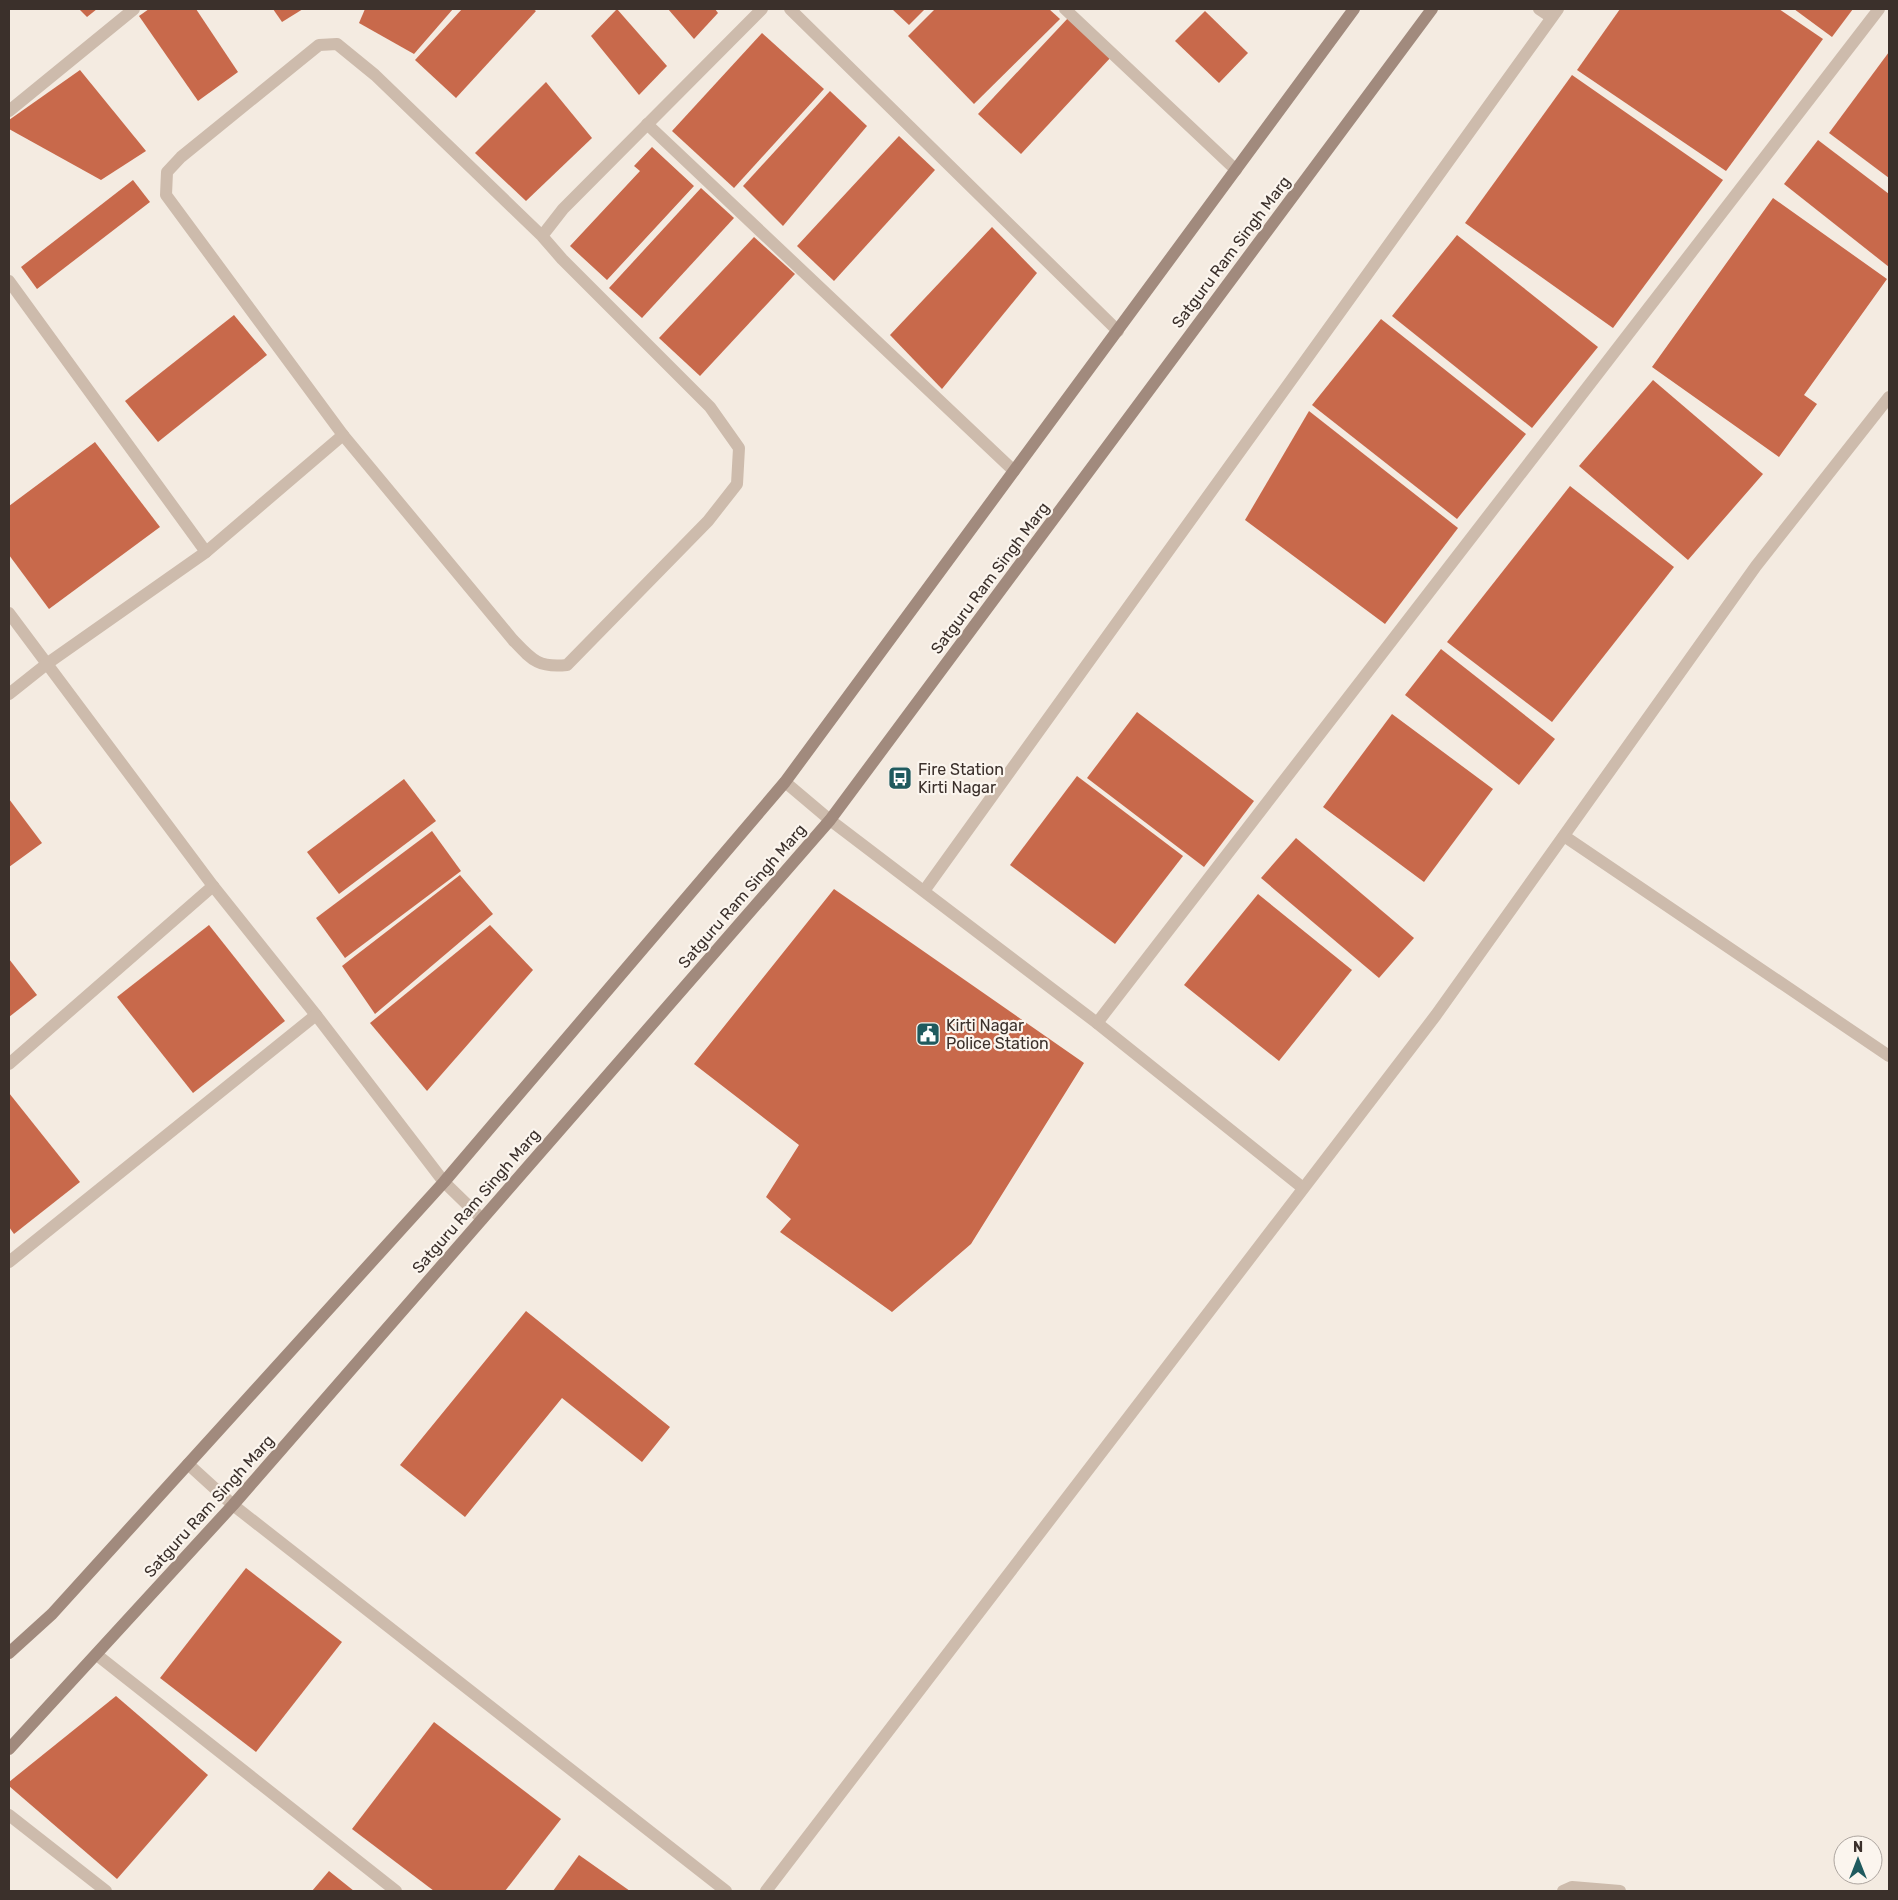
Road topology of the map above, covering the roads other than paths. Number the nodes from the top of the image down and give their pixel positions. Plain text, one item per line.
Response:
1 (134, 9) edge
2 (762, 9) edge
3 (790, 9) edge
4 (1065, 9) edge
5 (1354, 9) edge
6 (1432, 9) edge
7 (1538, 9) edge
8 (1879, 9) edge
9 (1554, 13) edge
10 (9, 111) edge
11 (648, 124) junction
12 (1236, 170) junction
13 (542, 236) junction
14 (9, 281) edge
15 (1118, 331) junction
16 (1889, 397) edge
17 (344, 435) junction
18 (1014, 471) junction
19 (206, 552) junction
20 (9, 613) edge
21 (48, 663) junction
22 (9, 694) edge
23 (785, 782) junction
24 (830, 820) junction
25 (1564, 836) junction
26 (213, 886) junction
27 (924, 891) junction
28 (316, 1015) junction
29 (1097, 1022) junction
30 (1889, 1056) edge
31 (9, 1064) edge
32 (444, 1182) junction
33 (1303, 1188) junction
34 (482, 1220) junction
35 (9, 1262) edge
36 (188, 1464) junction
37 (233, 1505) junction
38 (9, 1653) edge
39 (97, 1655) junction
40 (9, 1750) edge
41 (9, 1816) edge
42 (106, 1891) edge
43 (396, 1891) edge
44 (726, 1891) edge
45 (766, 1891) edge
46 (1563, 1891) edge
47 (1620, 1891) edge

1 - 10 street
2 - 11 street
3 - 15 street
4 - 12 street
5 - 12 main road
6 - 24 main road, Satguru Ram Singh Marg
7 - 9 street
8 - 29 street
9 - 27 street
11 - 13 street
11 - 18 street
12 - 15 main road
13 - 17 street
13 - 17 street
14 - 19 street
15 - 18 main road
16 - 25 street
17 - 19 street
18 - 23 main road
19 - 21 street
20 - 21 street
21 - 22 street
21 - 26 street
23 - 24 street
23 - 32 main road
24 - 27 street
24 - 34 main road, Satguru Ram Singh Marg
25 - 30 street
25 - 33 street
26 - 28 street
26 - 31 street
27 - 29 street
28 - 32 street
28 - 35 street
29 - 33 street
32 - 34 street
32 - 36 main road
33 - 45 street
34 - 37 main road, Satguru Ram Singh Marg
36 - 37 street
36 - 38 main road
37 - 39 main road, Satguru Ram Singh Marg
37 - 44 street
39 - 40 main road, Satguru Ram Singh Marg
39 - 43 street
41 - 42 street
46 - 47 street

